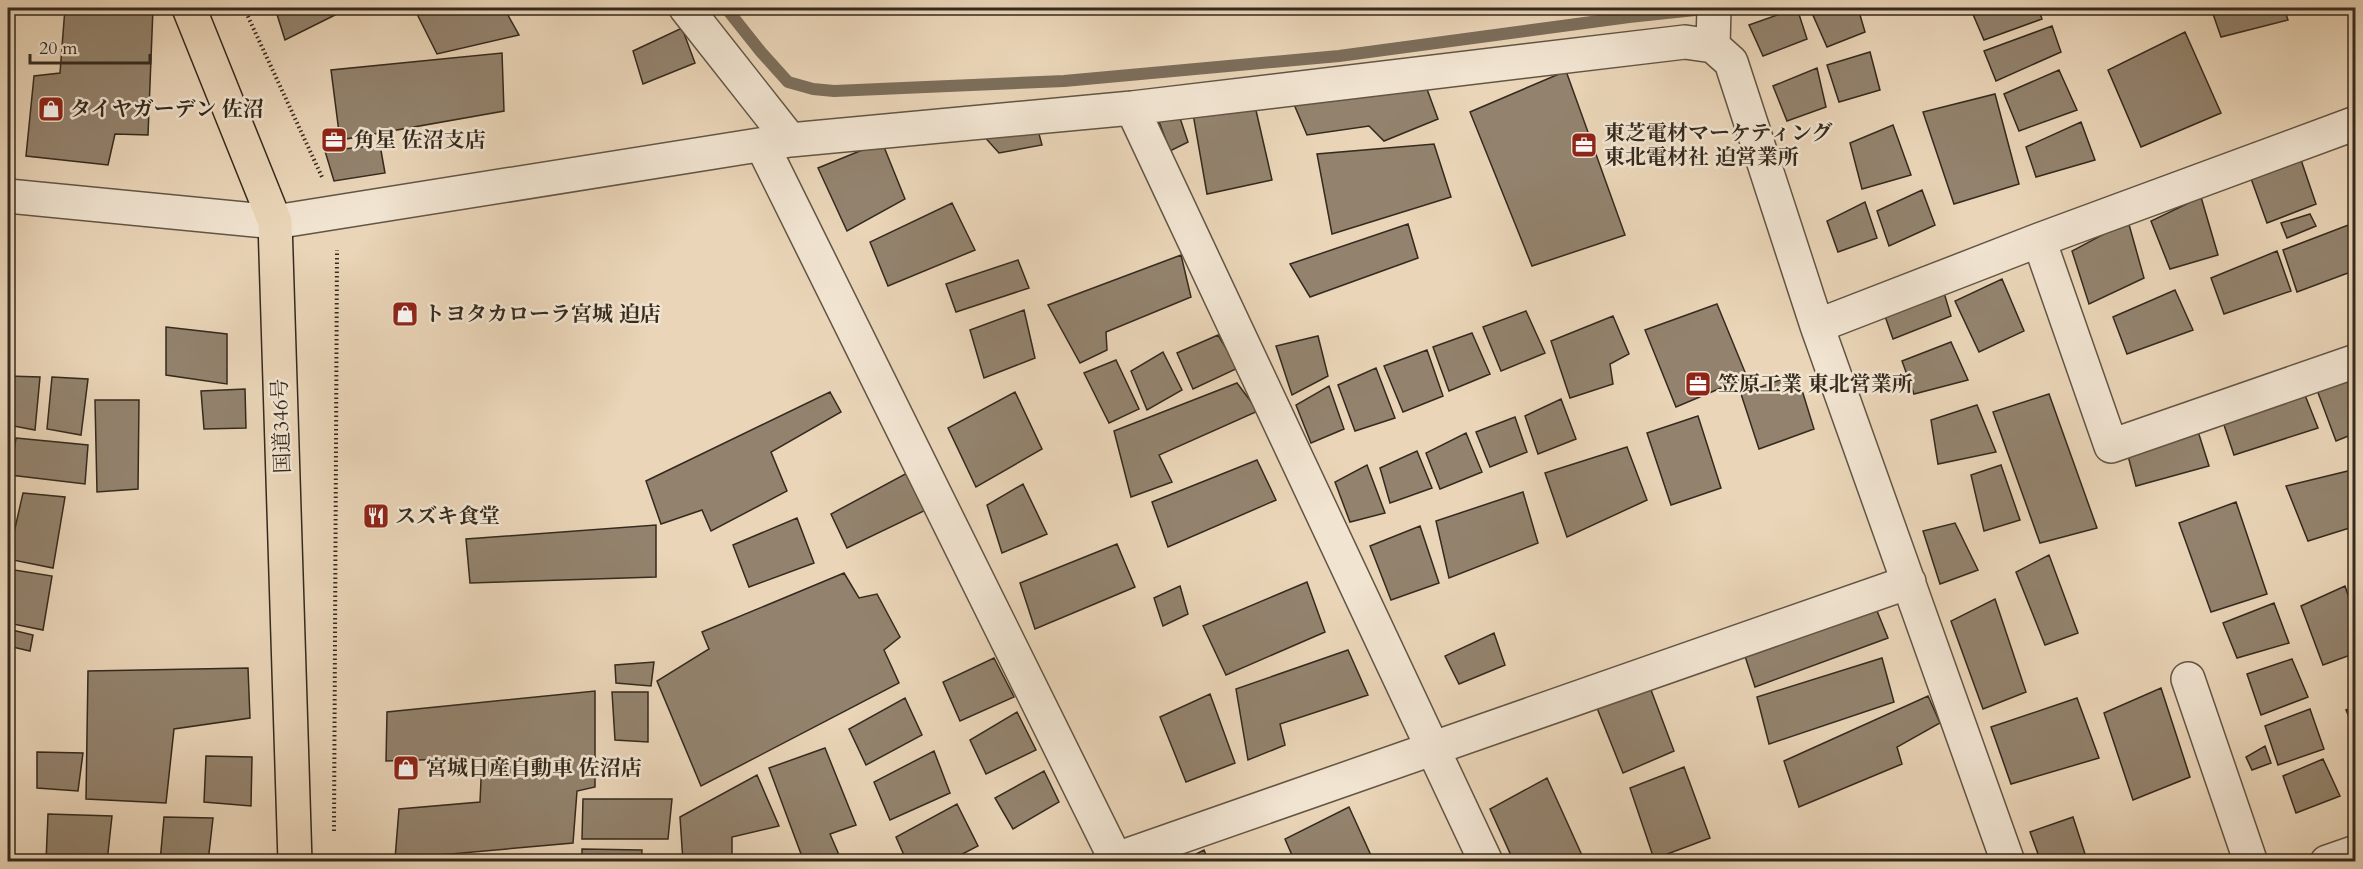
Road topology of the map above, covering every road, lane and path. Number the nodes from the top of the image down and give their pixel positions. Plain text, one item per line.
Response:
1 (189, 8) edge
2 (244, 8) edge
3 (686, 8) edge
4 (1713, 29) edge
5 (1132, 108) junction
6 (2355, 123) edge
7 (776, 142) junction
8 (8, 196) edge
9 (336, 210) junction
10 (275, 222) junction
11 (2039, 240) junction
12 (1817, 326) junction
13 (2355, 361) edge
14 (1909, 582) junction
15 (2188, 679) dead end
16 (1434, 749) junction
17 (334, 838) dead end
18 (2355, 852) edge
19 (295, 861) edge
20 (1114, 861) edge
21 (1486, 861) edge
22 (2008, 861) edge
23 (2248, 861) edge
24 (2327, 861) edge

1 - 10 highway, 国道346号
2 - 9 path
3 - 7 street
4 - 5 street
4 - 12 street
5 - 7 street
5 - 16 street
6 - 11 street
7 - 9 street
7 - 20 street
8 - 10 street
9 - 10 street
9 - 17 path
10 - 19 highway, 国道346号
11 - 12 street
11 - 13 street
12 - 14 street
14 - 16 street
14 - 22 street
15 - 23 street
16 - 20 street
16 - 21 street
18 - 24 street

